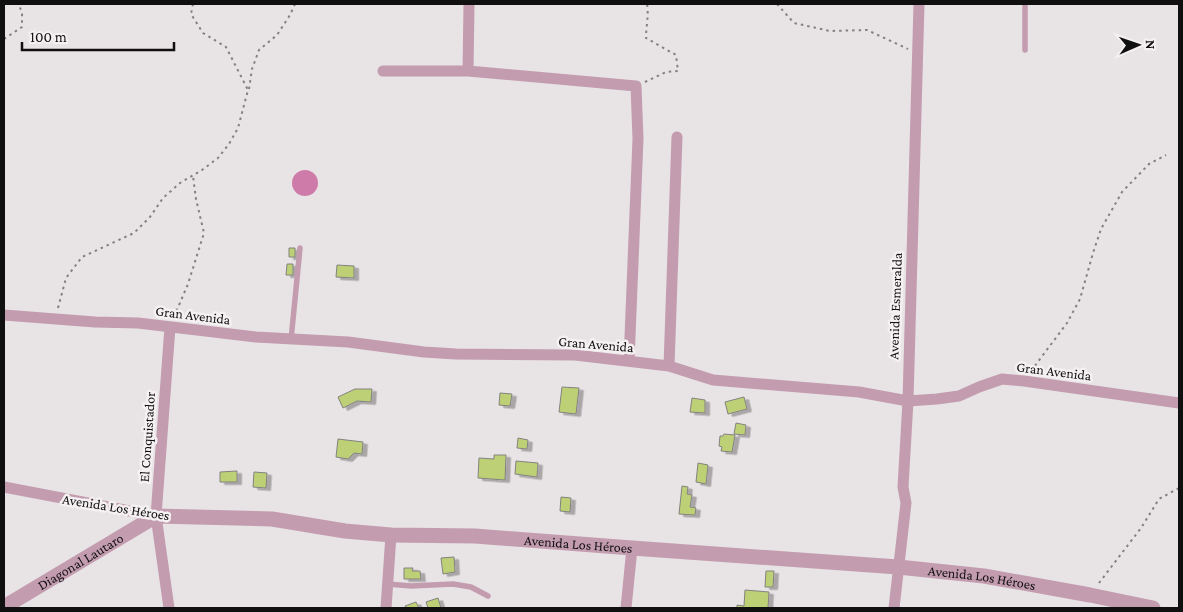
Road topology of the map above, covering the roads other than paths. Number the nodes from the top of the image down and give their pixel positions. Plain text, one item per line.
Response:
1 (469, 4) edge
2 (918, 4) edge
3 (1025, 4) edge
4 (1025, 50) dead end
5 (383, 71) dead end
6 (468, 71) junction
7 (677, 137) dead end
8 (300, 248) dead end
9 (4, 315) edge
10 (170, 327) junction
11 (291, 340) junction
12 (629, 362) junction
13 (670, 366) junction
14 (908, 400) junction
15 (1179, 403) edge
16 (4, 487) edge
17 (156, 516) junction
18 (391, 535) junction
19 (632, 548) junction
20 (898, 567) junction
21 (388, 584) junction
22 (488, 596) dead end
23 (4, 607) edge
24 (169, 608) edge
25 (386, 608) edge
26 (626, 608) edge
27 (894, 608) edge
28 (1144, 608) edge

1 - 6 street
2 - 14 street, Avenida Esmeralda
3 - 4 lane
5 - 6 street
6 - 12 street
7 - 13 street
8 - 11 lane
9 - 10 street, Gran Avenida
10 - 11 street, Gran Avenida
10 - 17 street, El Conquistador
11 - 12 street, Gran Avenida
12 - 13 street, Gran Avenida
13 - 14 street, Gran Avenida
14 - 15 street, Gran Avenida
14 - 20 street, Avenida Esmeralda
16 - 17 street, Avenida Los Héroes
17 - 18 street, Avenida Los Héroes
17 - 23 street, Diagonal Lautaro
17 - 24 street, El Conquistador
18 - 19 street, Avenida Los Héroes
18 - 21 street
19 - 20 street, Avenida Los Héroes
19 - 26 street
20 - 27 street, Avenida Esmeralda
20 - 28 street, Avenida Los Héroes
21 - 22 lane
21 - 25 street

